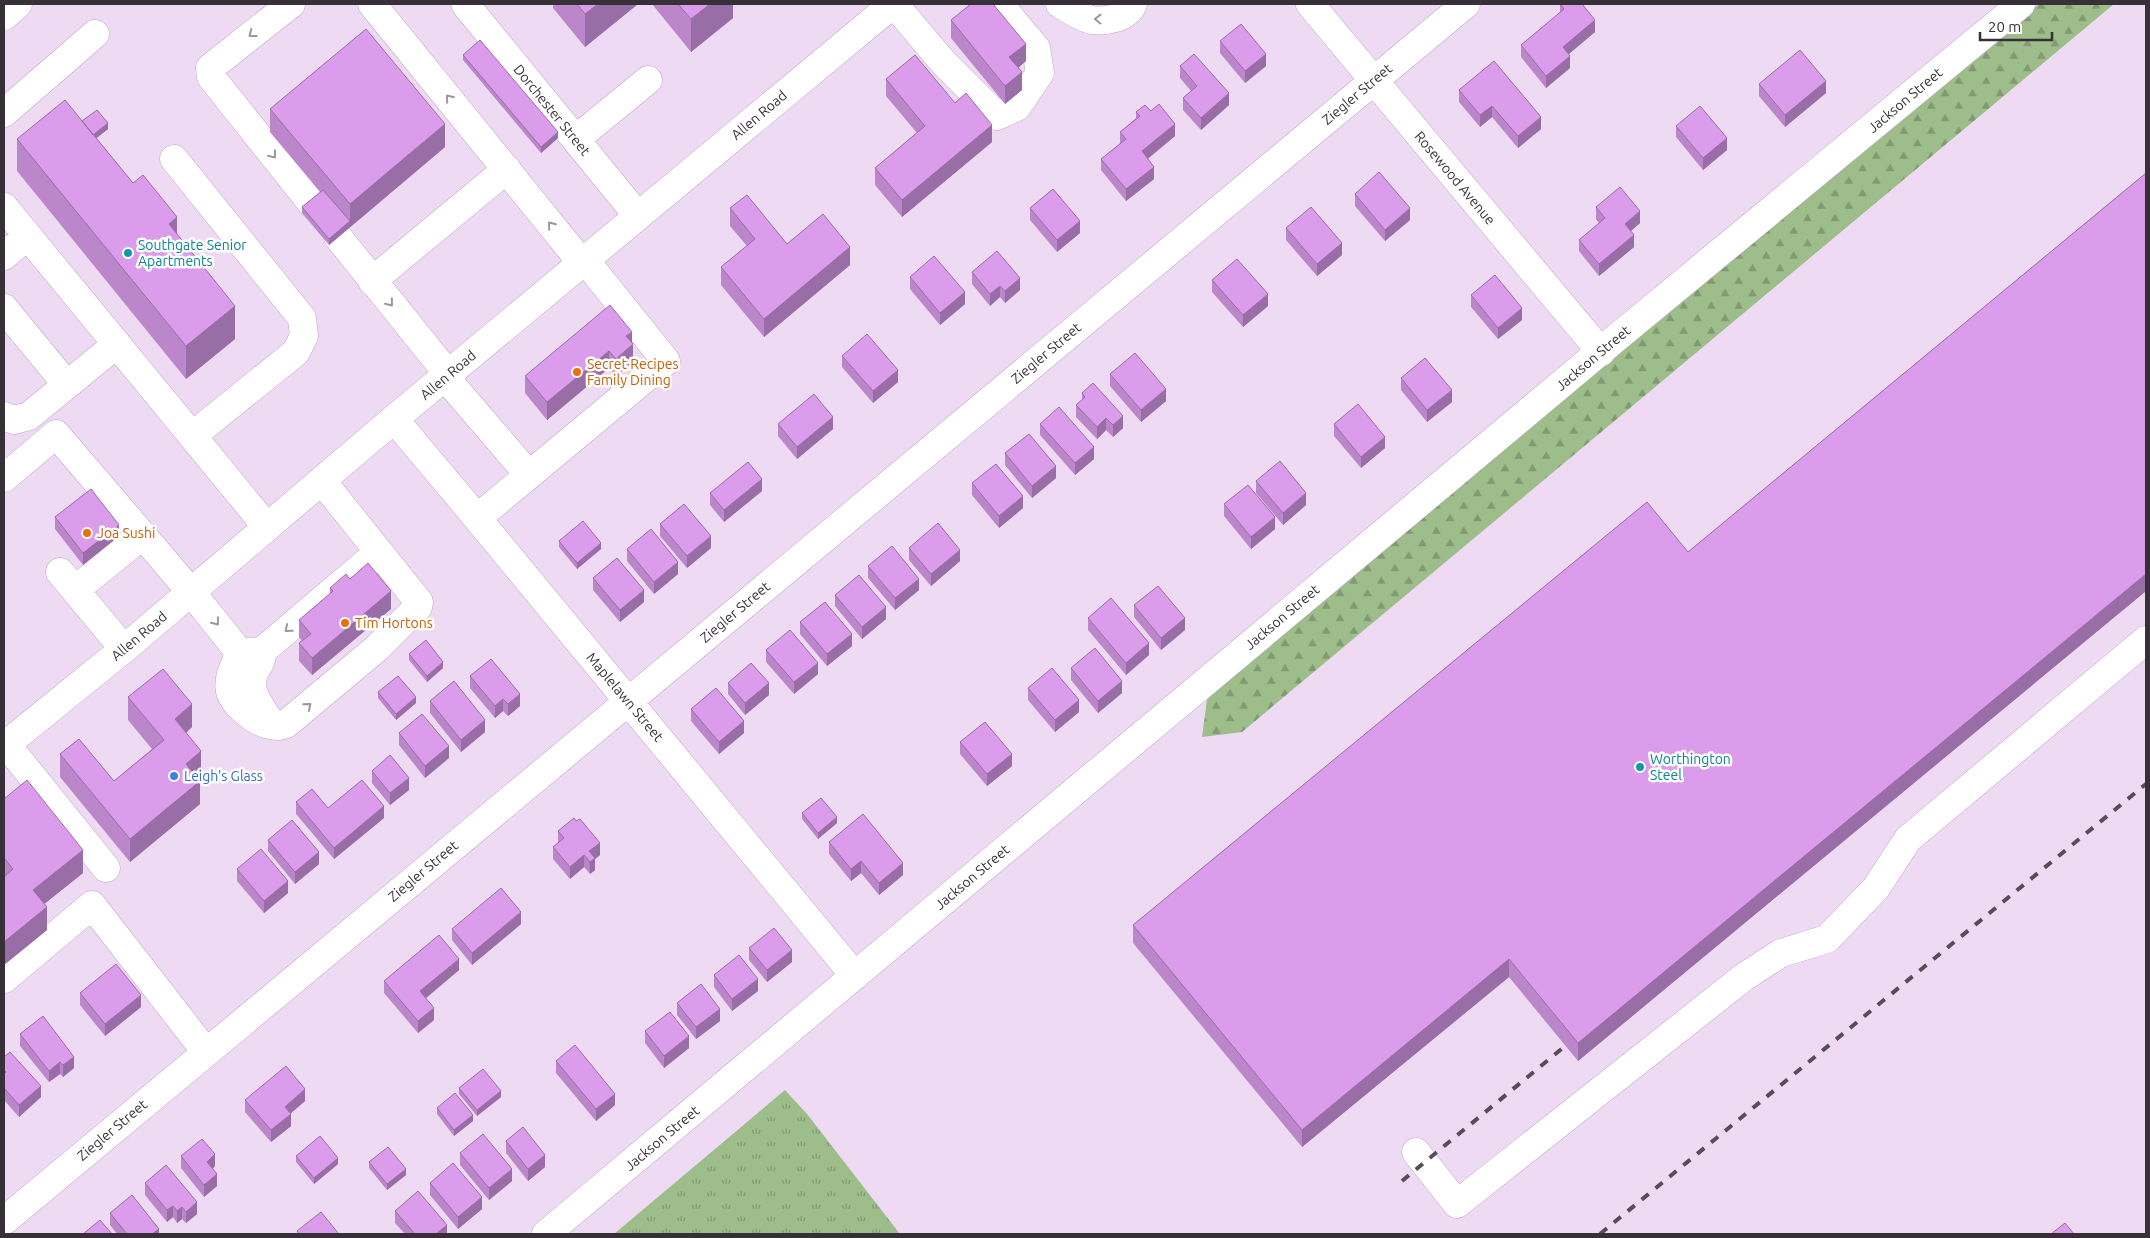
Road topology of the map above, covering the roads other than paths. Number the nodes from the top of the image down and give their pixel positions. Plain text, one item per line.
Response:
1 (18, 4) edge
2 (291, 4) edge
3 (372, 4) edge
4 (465, 4) edge
5 (893, 4) edge
6 (999, 4) edge
7 (1060, 4) edge
8 (1133, 4) edge
9 (1310, 4) edge
10 (1466, 4) edge
11 (2021, 4) edge
12 (4, 16) edge
13 (95, 34) dead end
14 (648, 80) dead end
15 (1373, 81) junction
16 (4, 113) edge
17 (576, 139) junction
18 (174, 159) dead end
19 (507, 169) junction
20 (312, 205) edge
21 (4, 207) edge
22 (638, 216) junction
23 (27, 236) junction
24 (338, 237) edge
25 (4, 256) edge
26 (584, 261) junction
27 (372, 281) junction
28 (4, 308) edge
29 (117, 344) junction
30 (1601, 352) junction
31 (446, 376) junction
32 (67, 385) junction
33 (4, 416) edge
34 (394, 419) junction
35 (192, 436) junction
36 (529, 475) junction
37 (4, 478) edge
38 (322, 480) junction
39 (477, 518) junction
40 (267, 527) junction
41 (143, 535) junction
42 (379, 552) junction
43 (191, 592) junction
44 (2146, 640) edge
45 (124, 649) junction
46 (251, 652) junction
47 (628, 700) junction
48 (5, 745) edge
49 (106, 868) dead end
50 (855, 976) junction
51 (4, 979) edge
52 (206, 1052) junction
53 (1416, 1152) dead end
54 (4, 1221) edge
55 (546, 1234) edge

1 - 12 street
2 -> 20 street
19 -> 3 street
4 - 17 street, Dorchester Street
5 - 6 street
5 - 22 street, Allen Road
8 -> 7 street
9 - 15 street, Rosewood Avenue
10 - 15 street, Ziegler Street
11 - 30 street, Jackson Street
13 - 16 street
14 - 17 street
15 - 30 street, Rosewood Avenue
15 - 47 street, Ziegler Street
17 - 22 street, Dorchester Street
18 - 35 street
26 -> 19 street
19 - 27 street
21 - 23 street
22 - 26 street, Allen Road
23 - 25 street
23 - 29 street
24 - 27 street
26 - 31 street, Allen Road
26 - 36 street
27 -> 31 street
28 - 32 street
29 - 32 street
29 - 35 street
30 - 50 street, Jackson Street
31 - 34 street, Allen Road
31 - 36 street
32 - 33 street
34 - 38 street, Allen Road
34 - 39 street, Maplelawn Street
35 - 40 street
36 - 39 street
37 - 41 street
38 - 40 street, Allen Road
38 - 42 street
39 - 47 street, Maplelawn Street
40 - 43 street, Allen Road
41 - 43 street
41 - 45 street
42 -> 46 street
46 -> 42 street
43 - 45 street, Allen Road
43 -> 46 street
44 - 53 street
45 - 48 street, Allen Road
47 - 50 street, Maplelawn Street
47 - 52 street, Ziegler Street
48 - 49 street
50 - 55 street, Jackson Street
51 - 52 street
52 - 54 street, Ziegler Street

